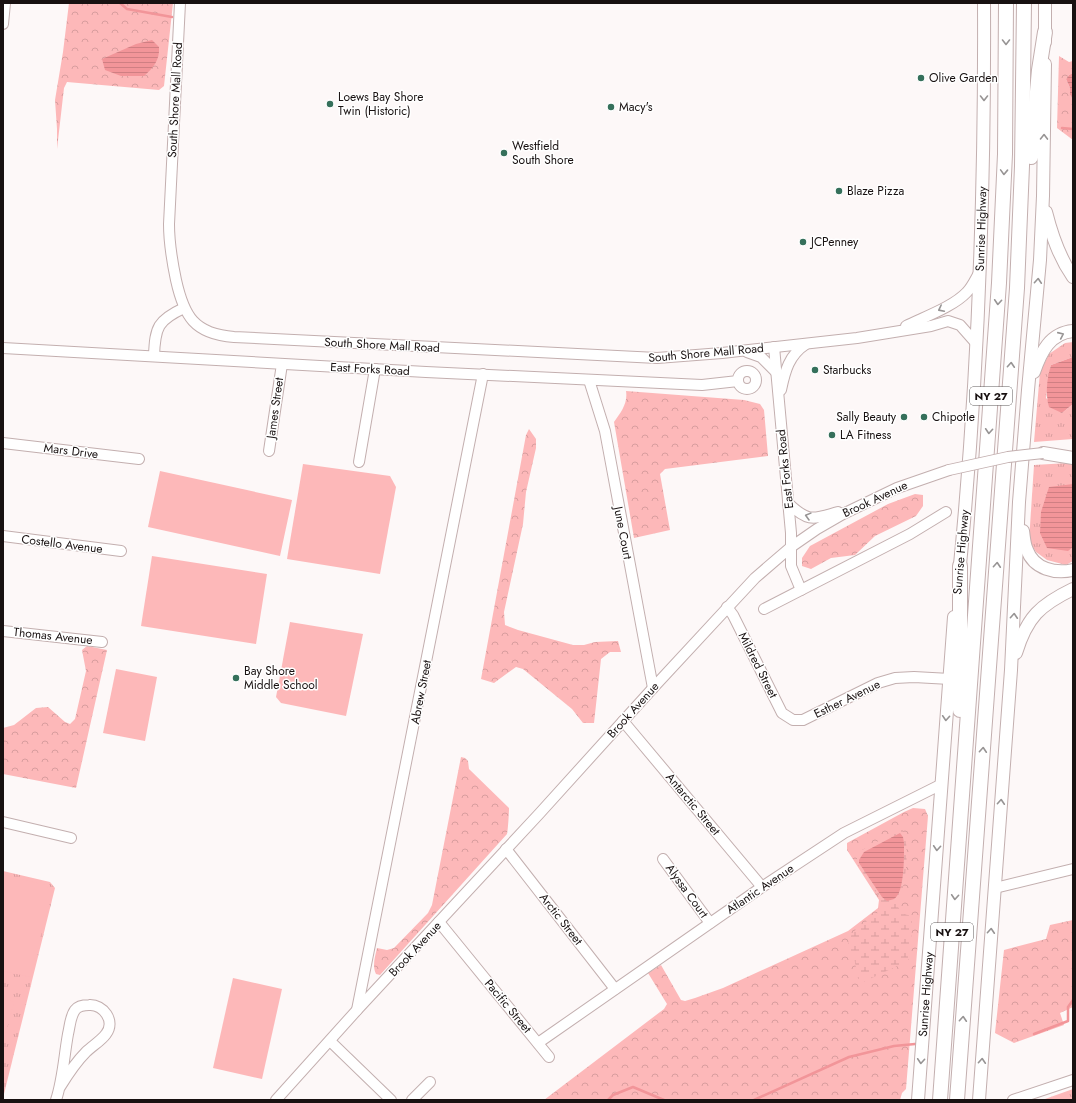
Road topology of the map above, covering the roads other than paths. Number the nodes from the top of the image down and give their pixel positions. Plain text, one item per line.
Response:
1 (5, 3) edge
2 (180, 3) edge
3 (984, 3) edge
4 (1006, 3) edge
5 (1024, 3) edge
6 (1045, 3) edge
7 (3, 24) edge
8 (1045, 32) junction
9 (1043, 196) junction
10 (1020, 223) junction
11 (978, 273) junction
12 (1073, 277) edge
13 (184, 308) junction
14 (897, 331) junction
15 (1073, 331) edge
16 (975, 342) junction
17 (807, 343) junction
18 (774, 347) junction
19 (3, 348) edge
20 (743, 350) junction
21 (154, 356) junction
22 (282, 364) junction
23 (375, 369) junction
24 (776, 372) junction
25 (483, 374) junction
26 (589, 380) junction
27 (738, 381) dead end
28 (1028, 390) junction
29 (779, 403) junction
30 (3, 443) edge
31 (269, 451) dead end
32 (1073, 451) edge
33 (1043, 453) junction
34 (1073, 458) edge
35 (139, 460) dead end
36 (358, 462) dead end
37 (1019, 502) junction
38 (788, 504) junction
39 (858, 506) junction
40 (946, 512) dead end
41 (3, 536) edge
42 (791, 547) junction
43 (121, 551) dead end
44 (960, 566) junction
45 (1073, 570) edge
46 (1073, 589) edge
47 (801, 590) junction
48 (727, 607) junction
49 (764, 609) dead end
50 (3, 631) edge
51 (102, 642) dead end
52 (1011, 670) junction
53 (950, 679) junction
54 (653, 688) junction
55 (793, 720) joint
56 (623, 721) junction
57 (942, 784) junction
58 (963, 789) junction
59 (3, 822) edge
60 (71, 838) dead end
61 (506, 849) junction
62 (663, 859) dead end
63 (1073, 869) edge
64 (762, 887) junction
65 (994, 888) junction
66 (439, 922) junction
67 (710, 923) junction
68 (615, 988) junction
69 (588, 1008) joint
70 (357, 1010) junction
71 (330, 1041) junction
72 (538, 1042) junction
73 (549, 1057) dead end
74 (960, 1058) junction
75 (1073, 1080) edge
76 (430, 1082) dead end
77 (60, 1087) junction
78 (56, 1100) edge
79 (276, 1100) edge
80 (391, 1100) edge
81 (412, 1100) edge
82 (918, 1100) edge
83 (939, 1100) edge
84 (957, 1100) edge
85 (963, 1100) edge
86 (979, 1100) edge
87 (1013, 1100) edge

1 - 7 street
2 - 13 street, South Shore Mall Road
3 -> 11 main road, Sunrise Highway
4 -> 58 highway, Sunrise Highway / NY 27
5 - 10 highway, NY 27
6 - 8 main road
9 -> 8 main road
8 - 10 highway
9 - 12 main road
28 -> 9 main road
74 -> 10 highway, NY 27
11 -> 14 street, South Shore Mall Road
11 - 16 main road, Sunrise Highway
13 - 20 street, South Shore Mall Road
13 - 21 street
14 - 16 street, South Shore Mall Road
14 - 17 street, South Shore Mall Road
28 -> 15 main road
16 - 44 main road, Sunrise Highway
17 - 18 street, South Shore Mall Road
17 - 29 street
18 - 20 street, South Shore Mall Road
18 - 24 street, East Forks Road
19 - 21 street, East Forks Road
20 - 24 street
21 - 22 street, East Forks Road
22 - 23 street, East Forks Road
22 - 31 street, James Street
23 - 25 street, East Forks Road
23 - 36 street
24 - 29 street, East Forks Road
25 - 26 street, East Forks Road
25 - 70 street, Abrew Street
26 - 27 street, East Forks Road
26 - 54 street, June Court
28 - 37 main road
29 - 38 street, East Forks Road
30 - 35 street, Mars Drive
32 - 33 street, Brook Avenue
33 - 34 main road
33 - 39 street, Brook Avenue, bridge
37 - 45 main road
52 -> 37 main road
39 -> 38 street
38 - 42 street, East Forks Road
39 - 42 street, Brook Avenue
40 - 47 street
41 - 43 street, Costello Avenue
42 - 47 street, East Forks Road
42 - 48 street, Brook Avenue
44 - 53 main road, Sunrise Highway
44 - 58 highway
46 - 52 main road
47 - 49 street
48 - 54 street, Brook Avenue
48 - 55 street, Mildred Street
50 - 51 street, Thomas Avenue
65 -> 52 main road
53 - 55 street, Esther Avenue
53 -> 57 main road, Sunrise Highway
54 - 56 street, Brook Avenue
56 - 61 street, Brook Avenue
56 - 64 street, Antarctic Street
57 - 64 street, Atlantic Avenue
57 -> 82 main road, Sunrise Highway
58 -> 83 highway, Sunrise Highway / NY 27
59 - 60 street
61 - 66 street, Brook Avenue
61 - 68 street, Arctic Street
62 - 67 street, Alyssa Court
63 - 65 street
64 - 67 street, Atlantic Avenue
86 -> 65 main road
66 - 70 street, Brook Avenue
66 - 72 street, Pacific Street
67 - 68 street, Atlantic Avenue
68 - 69 street, Atlantic Avenue
69 - 72 street, Pacific Street
70 - 71 street, Brook Avenue
71 - 79 street, Brook Avenue
71 - 80 street
72 - 73 street
74 - 84 highway, NY 27
74 - 85 highway
75 - 87 street
76 - 81 street
77 - 77 street
77 - 78 street

